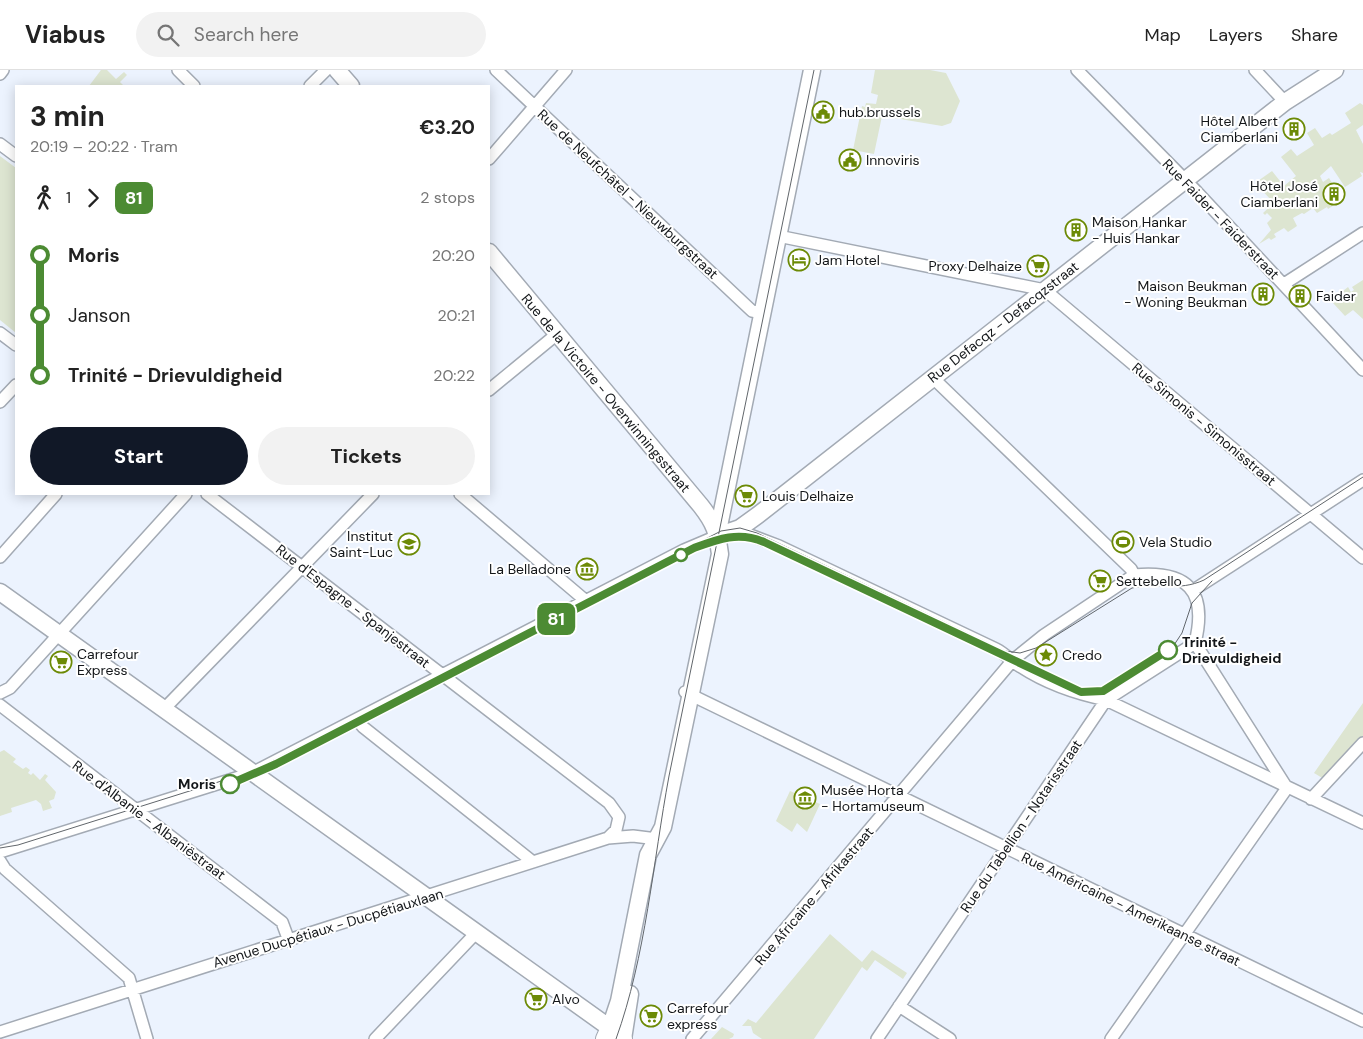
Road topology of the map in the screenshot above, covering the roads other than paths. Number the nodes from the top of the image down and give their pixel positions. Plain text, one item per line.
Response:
1 (3, 70) edge
2 (178, 70) edge
3 (326, 70) edge
4 (337, 70) edge
5 (496, 70) edge
6 (566, 70) edge
7 (812, 70) edge
8 (1077, 70) edge
9 (1254, 70) edge
10 (1335, 70) edge
11 (0, 74) edge
12 (193, 85) edge
13 (311, 85) edge
14 (350, 85) edge
15 (1285, 102) junction
16 (535, 107) junction
17 (0, 144) edge
18 (15, 155) edge
19 (490, 158) edge
20 (1186, 181) junction
21 (1363, 233) edge
22 (778, 236) junction
23 (490, 253) edge
24 (1284, 284) junction
25 (1045, 290) junction
26 (763, 313) junction
27 (0, 333) edge
28 (557, 334) junction
29 (15, 344) edge
30 (1363, 370) edge
31 (932, 377) junction
32 (15, 386) edge
33 (490, 389) edge
34 (0, 402) edge
35 (1363, 480) edge
36 (55, 495) edge
37 (185, 495) edge
38 (208, 495) edge
39 (372, 495) edge
40 (461, 495) edge
41 (1311, 514) junction
42 (737, 530) junction
43 (717, 536) junction
44 (0, 557) edge
45 (1363, 558) edge
46 (302, 567) junction
47 (1134, 575) junction
48 (1192, 591) junction
49 (0, 592) edge
50 (586, 601) junction
51 (59, 635) junction
52 (1195, 642) junction
53 (1013, 660) junction
54 (443, 675) junction
55 (0, 693) edge
56 (687, 693) junction
57 (1106, 700) junction
58 (0, 705) edge
59 (164, 709) junction
60 (356, 720) junction
61 (1363, 743) edge
62 (252, 773) junction
63 (1287, 788) junction
64 (898, 796) junction
65 (1311, 799) junction
66 (137, 810) junction
67 (1363, 823) edge
68 (608, 838) junction
69 (657, 838) junction
70 (1005, 848) junction
71 (0, 852) edge
72 (0, 861) edge
73 (533, 862) junction
74 (427, 897) junction
75 (475, 934) junction
76 (1184, 935) junction
77 (289, 940) junction
78 (132, 990) junction
79 (899, 1006) junction
80 (1363, 1022) edge
81 (0, 1032) edge
82 (617, 1037) edge
83 (147, 1039) edge
84 (375, 1039) edge
85 (692, 1039) edge
86 (877, 1039) edge
87 (950, 1039) edge
88 (1111, 1039) edge

1 - 11 street
2 - 12 street
3 - 13 street
4 - 14 main road
5 - 16 street, Rue de Neufchâtel - Nieuwburgstraat
6 - 16 street
7 - 22 main road
8 - 20 street, Rue Faider - Faiderstraat
9 - 15 street
10 - 15 main road, Rue Defacqz - Defacqzstraat
15 - 20 main road, Rue Defacqz - Defacqzstraat
16 - 19 street
16 - 26 street, Rue de Neufchâtel - Nieuwburgstraat
17 - 18 street
20 - 24 street, Rue Faider - Faiderstraat
20 - 25 main road, Rue Defacqz - Defacqzstraat
21 - 24 street
22 - 25 street
22 - 26 main road
23 - 28 main road, Rue de la Victoire - Overwinningsstraat
24 - 30 street, Rue Faider - Faiderstraat
25 - 31 main road, Rue Defacqz - Defacqzstraat
25 - 41 street, Rue Simonis - Simonisstraat
26 - 43 main road
27 - 29 street
28 - 33 street
28 - 43 main road, Rue de la Victoire - Overwinningsstraat
31 - 42 main road, Rue Defacqz - Defacqzstraat
31 - 47 street
32 - 34 street
35 - 41 street
36 - 44 street
37 - 51 street
38 - 46 street, Rue d'Espagne - Spanjestraat
39 - 46 street
40 - 50 street
41 - 45 street, Rue Simonis - Simonisstraat
41 - 48 street
42 - 43 main road, Rue Defacqz - Defacqzstraat
42 - 53 street
43 - 50 street
43 - 56 main road
46 - 54 street, Rue d'Espagne - Spanjestraat
46 - 59 street
47 - 48 street
47 - 53 street, Rue Africaine - Afrikastraat
48 - 52 street
49 - 51 main road
50 - 54 street
51 - 55 street
51 - 59 main road
52 - 57 street, Rue du Tabellion - Notarisstraat
52 - 63 street
53 - 57 street
53 - 64 street, Rue Africaine - Afrikastraat
54 - 60 street
54 - 68 street, Rue d'Espagne - Spanjestraat
56 - 64 street, Rue Américaine - Amerikaanse straat
56 - 69 main road
57 - 63 street
57 - 70 street, Rue du Tabellion - Notarisstraat
58 - 66 street, Rue d'Albanie - Albaniëstraat
59 - 62 main road
60 - 62 street
60 - 73 street
61 - 65 street
62 - 66 street
62 - 74 main road
63 - 65 street
63 - 76 street
64 - 70 street, Rue Américaine - Amerikaanse straat
64 - 85 street, Rue Africaine - Afrikastraat
65 - 67 street
66 - 71 street
66 - 77 street, Rue d'Albanie - Albaniëstraat
68 - 69 street, Avenue Ducpétiaux - Ducpétiauxlaan
68 - 73 street, Avenue Ducpétiaux - Ducpétiauxlaan
69 - 82 main road
70 - 76 street, Rue Américaine - Amerikaanse straat
70 - 79 street, Rue du Tabellion - Notarisstraat
72 - 78 street
73 - 74 street, Avenue Ducpétiaux - Ducpétiauxlaan
74 - 75 main road
74 - 77 street, Avenue Ducpétiaux - Ducpétiauxlaan
75 - 82 main road
75 - 84 street
76 - 80 street, Rue Américaine - Amerikaanse straat
76 - 88 street
77 - 78 street, Avenue Ducpétiaux - Ducpétiauxlaan
78 - 81 street, Avenue Ducpétiaux - Ducpétiauxlaan
78 - 83 street
79 - 86 street, Rue du Tabellion - Notarisstraat
79 - 87 street

